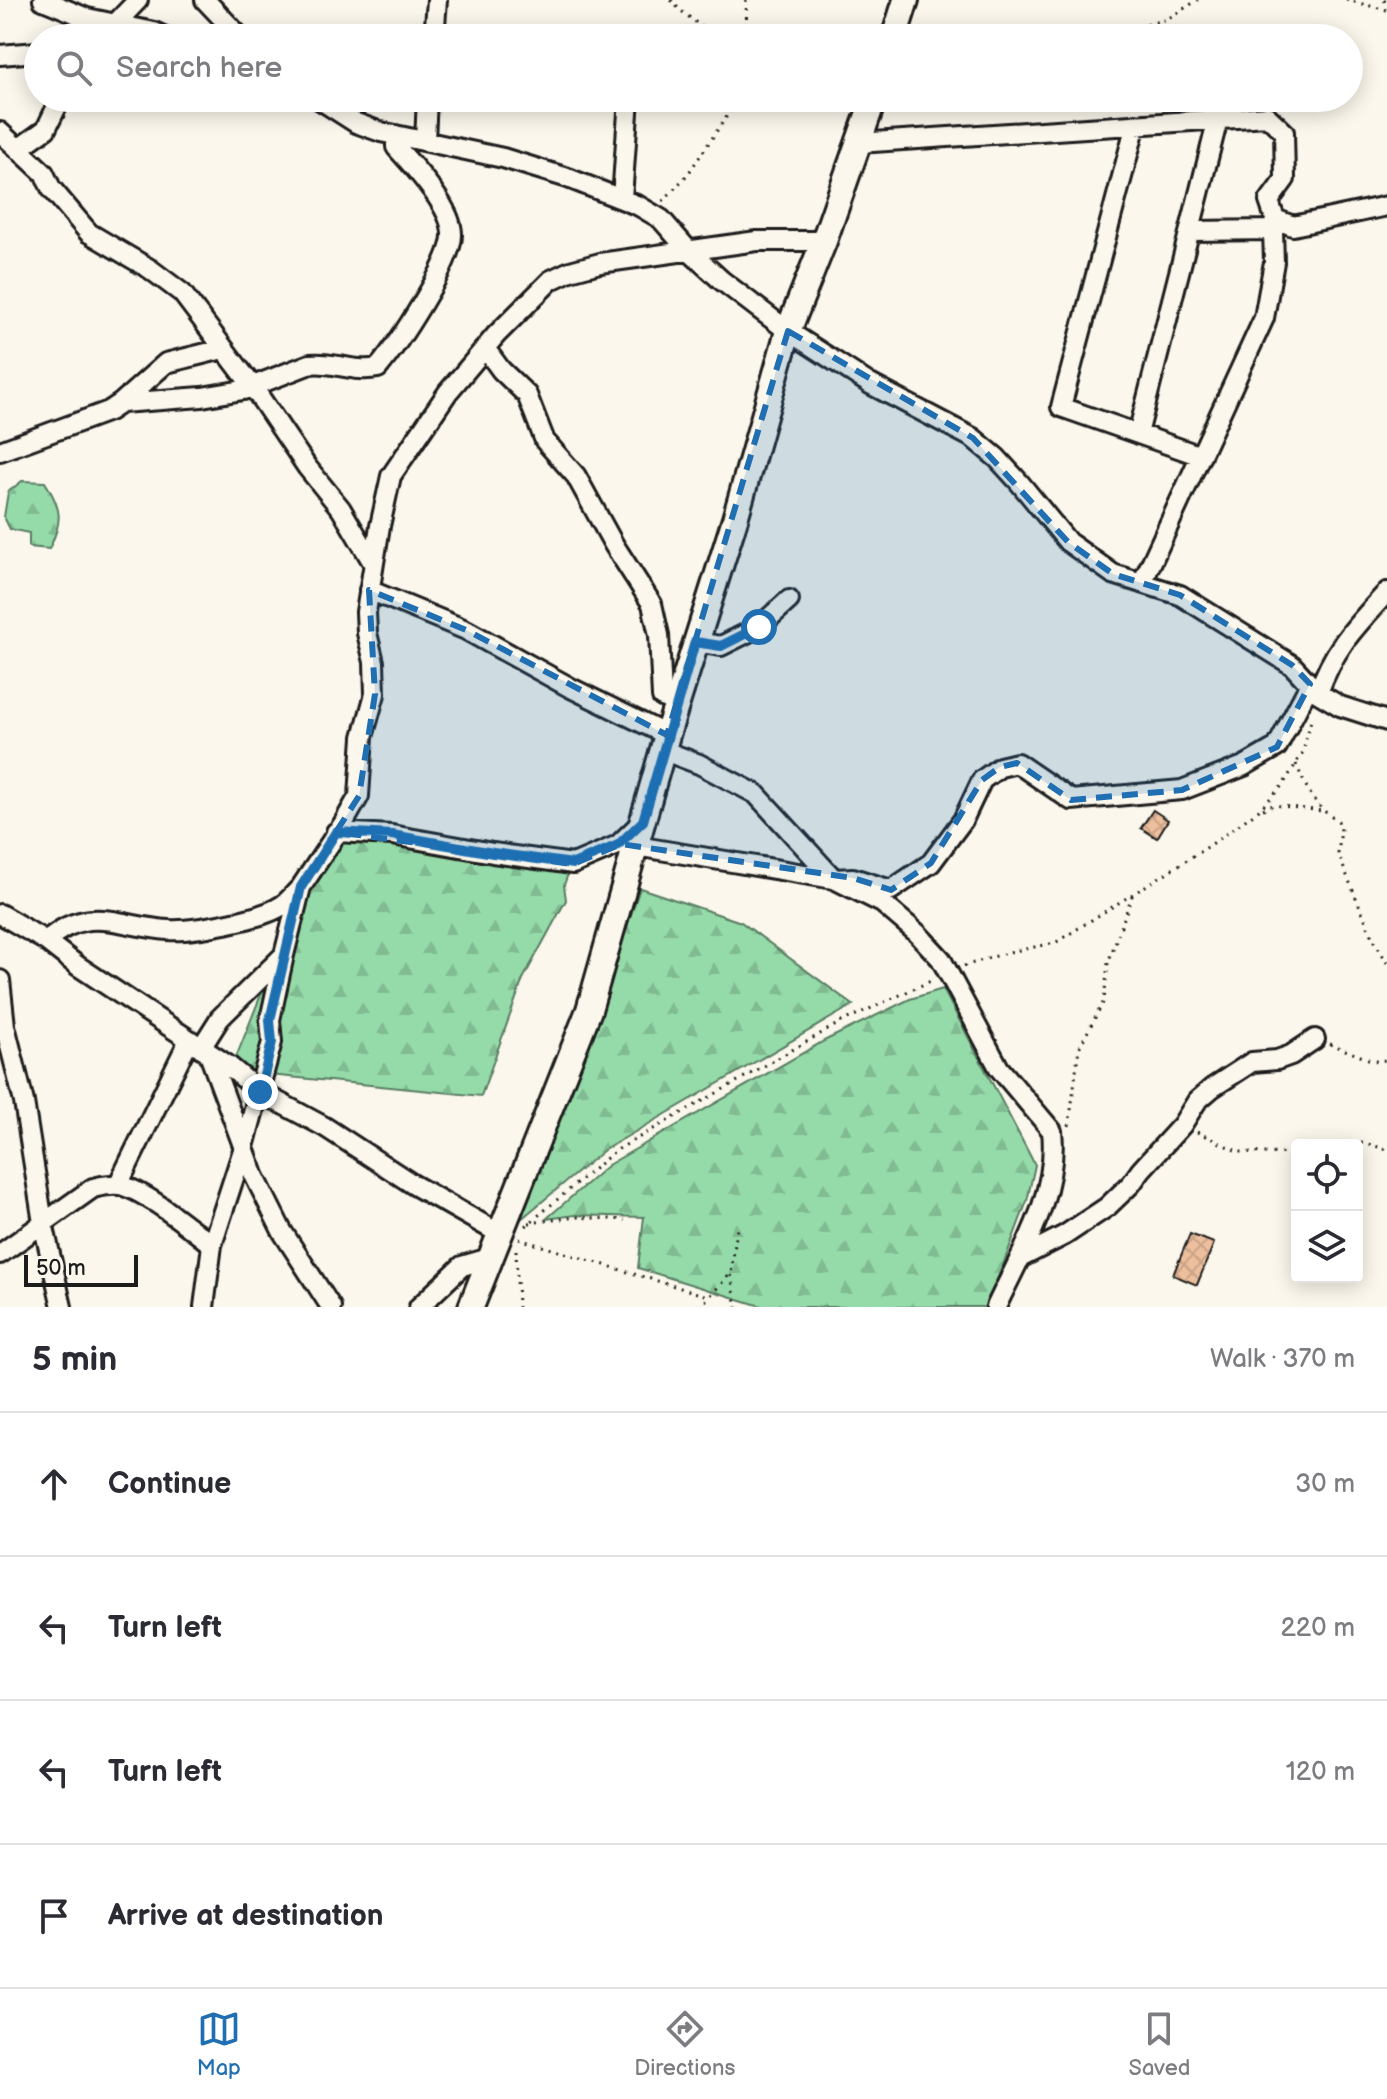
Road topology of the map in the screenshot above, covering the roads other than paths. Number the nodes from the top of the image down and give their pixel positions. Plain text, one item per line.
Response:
1 (43, 0) edge
2 (138, 0) edge
3 (205, 0) edge
4 (437, 0) edge
5 (906, 0) edge
6 (87, 18) junction
7 (81, 24) edge
8 (115, 24) joint
9 (228, 24) edge
10 (435, 24) edge
11 (898, 24) edge
12 (24, 53) edge
13 (0, 55) edge
14 (54, 112) edge
15 (339, 112) edge
16 (426, 112) edge
17 (628, 112) edge
18 (869, 112) edge
19 (1218, 119) junction
20 (1136, 124) junction
21 (0, 132) edge
22 (396, 135) junction
23 (425, 141) junction
24 (858, 143) junction
25 (18, 149) junction
26 (622, 199) junction
27 (1387, 206) edge
28 (1274, 225) junction
29 (1190, 231) junction
30 (824, 241) junction
31 (688, 250) junction
32 (788, 331) junction
33 (485, 348) junction
34 (223, 349) junction
35 (253, 387) junction
36 (121, 403) junction
37 (1138, 434) junction
38 (0, 451) edge
39 (1201, 456) junction
40 (373, 563) junction
41 (1142, 583) junction
42 (369, 590) junction
43 (1387, 592) edge
44 (789, 600) dead end
45 (695, 642) junction
46 (1314, 688) junction
47 (677, 703) junction
48 (1387, 721) edge
49 (664, 742) junction
50 (643, 821) junction
51 (336, 832) junction
52 (636, 846) junction
53 (834, 879) junction
54 (301, 887) junction
55 (0, 914) edge
56 (46, 941) junction
57 (284, 955) junction
58 (0, 980) edge
59 (1315, 1039) road end
60 (200, 1047) junction
61 (260, 1092) junction
62 (244, 1147) junction
63 (118, 1185) junction
64 (43, 1223) junction
65 (212, 1245) junction
66 (497, 1246) junction
67 (0, 1254) edge
68 (1022, 1257) junction
69 (62, 1307) edge
70 (204, 1307) edge
71 (331, 1307) edge
72 (419, 1307) edge
73 (471, 1307) edge
74 (996, 1307) edge

1 - 6 street
2 - 8 street
3 - 9 street
4 - 10 street
5 - 11 street
6 - 7 street
6 - 8 street
12 - 13 street
14 - 25 street
15 - 22 street
16 - 23 street
17 - 26 street
18 - 24 street
19 - 20 street
19 - 28 street
19 - 29 street
20 - 24 street
20 - 37 street
21 - 25 street
22 - 23 street
22 - 35 street
23 - 26 street
24 - 30 street
25 - 34 street
26 - 31 street
27 - 28 street
28 - 29 street
28 - 39 street
29 - 37 street
30 - 31 street
30 - 32 street
31 - 32 street
31 - 33 street
32 - 41 street
32 - 45 street
33 - 40 street
33 - 47 street
34 - 35 street
34 - 36 street
35 - 36 street
35 - 40 street
36 - 38 street
37 - 39 street
39 - 41 street
40 - 42 street
41 - 46 street
42 - 49 street
42 - 51 street
43 - 46 street
44 - 45 street
45 - 47 street
46 - 48 street
46 - 53 street
47 - 49 street
49 - 50 street
49 - 53 street
50 - 51 street
50 - 52 street
51 - 54 street
52 - 53 street
52 - 66 street
53 - 68 street
54 - 56 street
54 - 57 street
55 - 56 street
56 - 60 street
57 - 60 street
57 - 61 street
58 - 64 street
59 - 68 street
60 - 61 street
60 - 62 street
60 - 63 street
61 - 62 street
61 - 66 street
62 - 65 street
62 - 71 street
63 - 64 street
63 - 65 street
64 - 67 street
64 - 69 street
65 - 70 street
66 - 72 street
66 - 73 street
68 - 74 street

